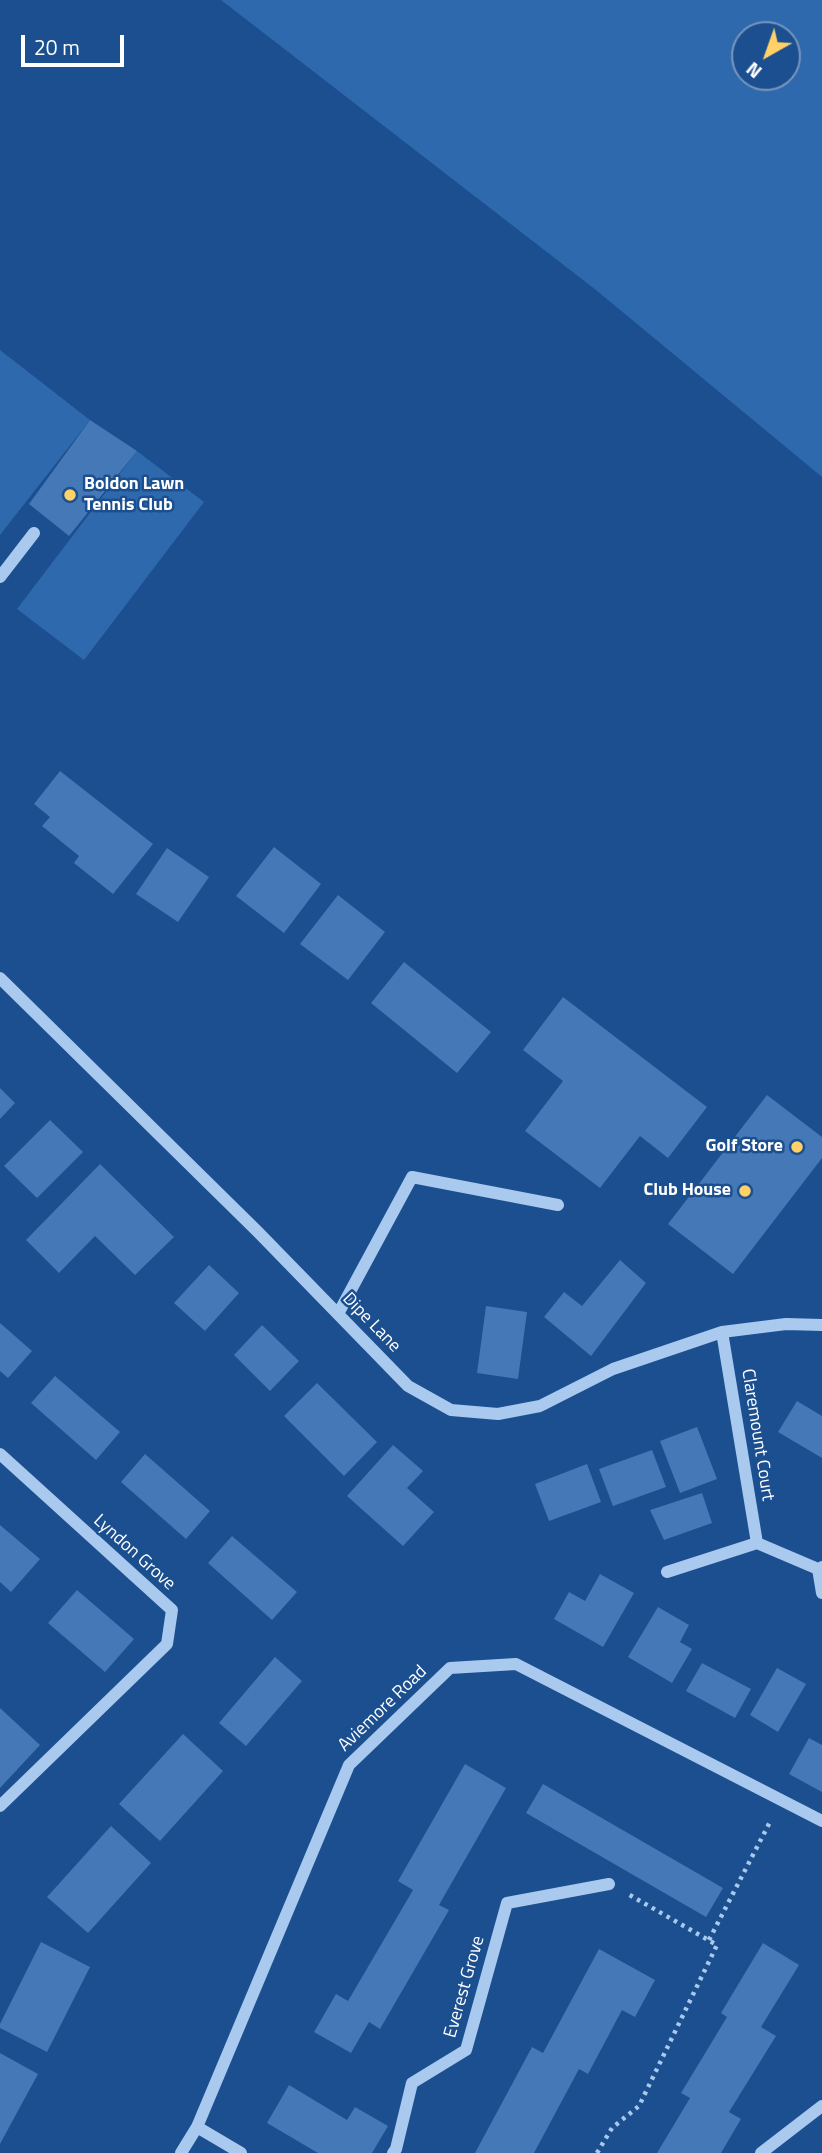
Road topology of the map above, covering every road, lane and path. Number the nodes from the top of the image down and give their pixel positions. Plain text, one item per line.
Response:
1 (34, 533) dead end
2 (0, 577) edge
3 (0, 978) edge
4 (558, 1205) dead end
5 (338, 1314) junction
6 (822, 1325) edge
7 (723, 1332) junction
8 (0, 1454) edge
9 (757, 1543) junction
10 (820, 1568) edge
11 (667, 1572) dead end
12 (822, 1593) edge
13 (781, 1800) junction
14 (0, 1806) edge
15 (822, 1821) edge
16 (609, 1884) joint
17 (709, 1940) junction
18 (822, 2106) edge
19 (197, 2127) junction
20 (181, 2153) edge
21 (242, 2153) edge
22 (393, 2153) edge
23 (597, 2153) edge
24 (761, 2153) edge

1 - 2 street
3 - 5 street, Dipe Lane
4 - 5 street
5 - 7 street, Dipe Lane
6 - 7 street, Dipe Lane
7 - 9 street, Claremount Court
8 - 14 street, Lyndon Grove
9 - 10 street
9 - 11 street
10 - 12 street
13 - 15 street, Aviemore Road
13 - 17 path
13 - 19 street, Aviemore Road
16 - 17 path
16 - 22 street, Everest Grove
17 - 23 path
18 - 24 street
19 - 20 street, Aviemore Road
19 - 21 street

